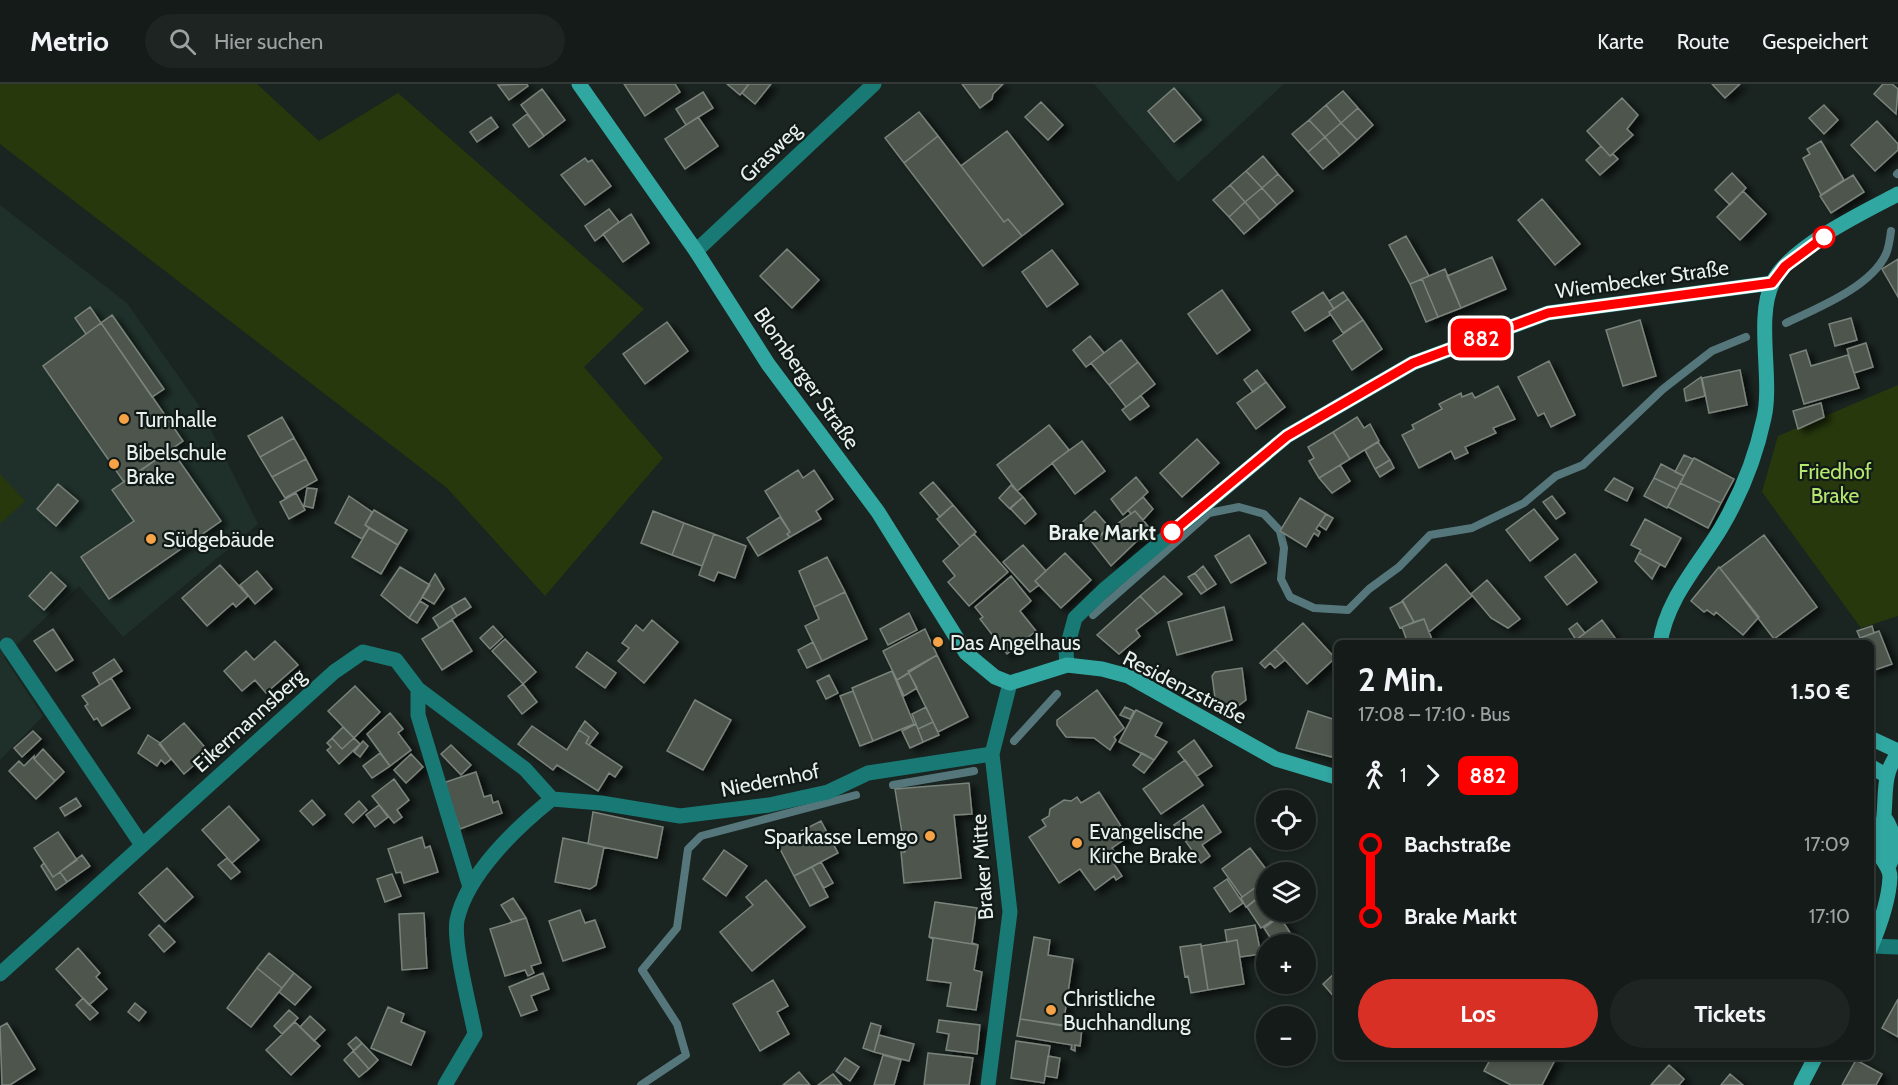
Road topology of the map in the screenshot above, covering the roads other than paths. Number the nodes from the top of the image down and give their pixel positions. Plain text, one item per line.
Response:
1 (579, 84) edge
2 (874, 84) edge
3 (1898, 194) edge
4 (696, 251) junction
5 (1772, 283) junction
6 (1661, 640) edge
7 (7, 645) dead end
8 (1066, 666) junction
9 (1010, 683) junction
10 (418, 689) junction
11 (1874, 740) edge
12 (1898, 752) edge
13 (992, 754) junction
14 (1874, 768) edge
15 (1334, 776) edge
16 (1887, 776) junction
17 (552, 799) junction
18 (142, 845) junction
19 (470, 887) junction
20 (1874, 938) edge
21 (1874, 947) edge
22 (1898, 947) edge
23 (0, 974) edge
24 (1814, 1060) edge
25 (445, 1085) edge
26 (988, 1085) edge
27 (1801, 1085) edge

1 - 4 street, Blomberger Straße
2 - 4 street, Grasweg
3 - 5 street
4 - 9 street, Blomberger Straße
5 - 6 street
5 - 8 street, Wiembecker Straße
7 - 18 street
8 - 9 street, Residenzstraße
8 - 15 street, Residenzstraße
9 - 13 street, Braker Mitte
10 - 17 street
10 - 18 street, Eikermannsberg
10 - 19 street
11 - 12 street
12 - 16 street
13 - 17 street, Niedernhof
13 - 26 street, Braker Mitte
14 - 16 street
16 - 20 street
17 - 19 street
18 - 23 street, Eikermannsberg
19 - 25 street
21 - 22 street
24 - 27 street

